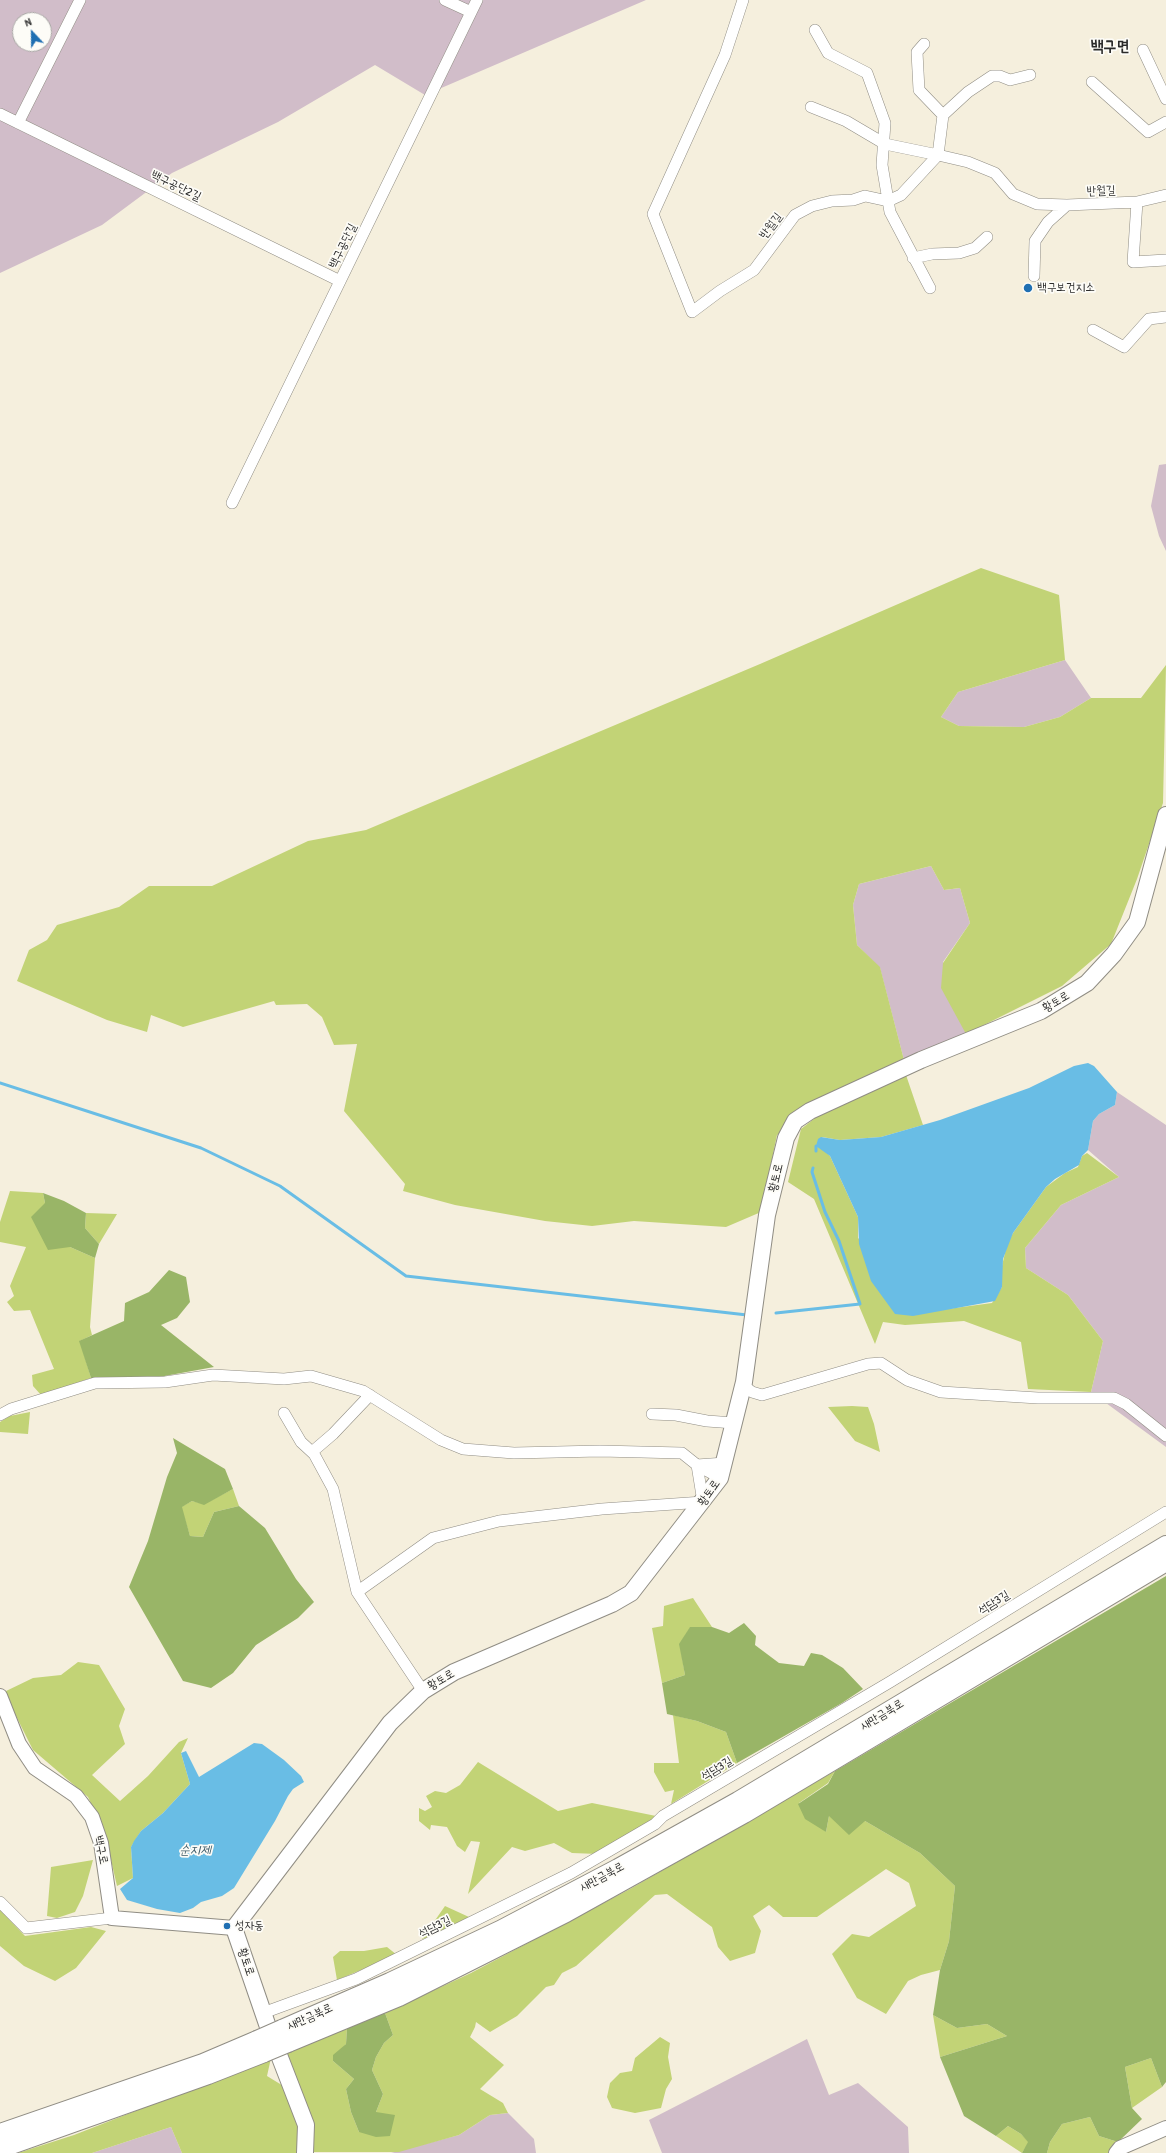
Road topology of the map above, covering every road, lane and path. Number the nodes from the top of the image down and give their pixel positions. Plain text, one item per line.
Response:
1 (80, 0) edge
2 (446, 0) edge
3 (477, 0) edge
4 (743, 0) edge
5 (471, 12) junction
6 (815, 30) dead end
7 (924, 44) dead end
8 (1143, 50) dead end
9 (1030, 75) dead end
10 (1092, 82) dead end
11 (1166, 99) edge
12 (812, 106) dead end
13 (0, 114) edge
14 (943, 115) junction
15 (1166, 122) edge
16 (18, 123) junction
17 (884, 144) junction
18 (938, 155) junction
19 (1166, 195) edge
20 (888, 201) junction
21 (1137, 202) junction
22 (1067, 205) junction
23 (987, 237) dead end
24 (913, 258) junction
25 (1166, 260) edge
26 (1034, 276) dead end
27 (340, 281) junction
28 (930, 288) dead end
29 (1166, 317) edge
30 (1093, 330) dead end
31 (232, 503) dead end
32 (1166, 815) edge
33 (743, 1385) junction
34 (370, 1395) junction
35 (284, 1413) dead end
36 (652, 1414) dead end
37 (0, 1415) edge
38 (734, 1423) junction
39 (1166, 1436) edge
40 (312, 1452) junction
41 (697, 1465) junction
42 (722, 1471) junction
43 (704, 1502) junction
44 (1166, 1512) edge
45 (1166, 1545) edge
46 (1166, 1562) edge
47 (357, 1592) junction
48 (423, 1691) junction
49 (0, 1696) edge
50 (0, 1902) edge
51 (112, 1918) junction
52 (234, 1928) junction
53 (263, 2013) junction
54 (285, 2036) junction
55 (261, 2046) junction
56 (1166, 2128) edge
57 (0, 2133) edge
58 (0, 2149) edge
59 (305, 2153) edge
60 (1116, 2153) edge

1 - 16 street
2 - 5 street
3 - 5 street, 백구공단길
4 - 20 street, 반월길
5 - 27 street, 백구공단길
6 - 17 street
7 - 14 street
8 - 11 street
9 - 14 street
10 - 15 street
12 - 17 street, 반월길
13 - 16 street, 백구공단2길
14 - 18 street
16 - 27 street, 백구공단2길
17 - 18 street, 반월길
17 - 20 street
18 - 20 street
18 - 22 street, 반월길
19 - 21 street, 반월길
20 - 24 street
21 - 22 street, 반월길
21 - 25 street
22 - 26 street
23 - 24 street
24 - 28 street
27 - 31 street, 백구공단길
29 - 30 street
32 - 33 main road, 황토로
33 - 38 main road, 황토로
33 - 39 street
34 - 37 street
34 - 40 street
34 - 41 street
35 - 40 street
36 - 38 street
38 - 42 main road, 황토로
40 - 47 street
41 - 42 street
41 - 43 street
42 - 43 main road, 황토로
43 - 47 street
43 - 48 main road, 황토로
44 - 53 street, 석담3길
45 - 54 highway, 새만금북로
46 - 54 highway, 새만금북로
47 - 48 street
48 - 52 main road, 황토로
49 - 51 street, 백구로
50 - 51 street
51 - 52 street
52 - 53 main road, 황토로
53 - 59 main road, 황토로
54 - 55 highway, 새만금북로, bridge
55 - 57 highway, 새만금북로
55 - 58 highway, 새만금북로
56 - 60 street

